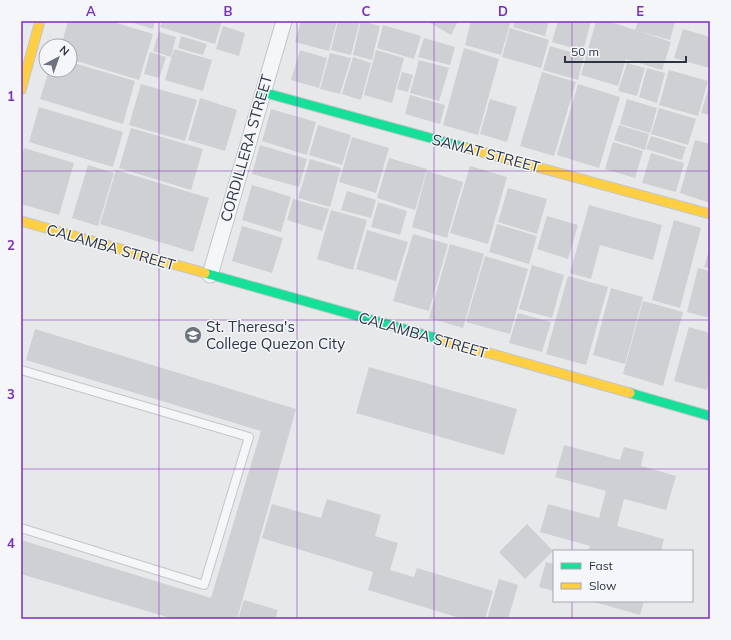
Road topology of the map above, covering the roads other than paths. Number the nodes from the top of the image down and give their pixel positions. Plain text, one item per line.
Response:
1 (40, 21) edge
2 (284, 21) edge
3 (21, 90) edge
4 (262, 92) junction
5 (710, 214) edge
6 (21, 222) edge
7 (210, 275) junction
8 (21, 370) edge
9 (710, 416) edge
10 (21, 528) edge

1 - 3 street
2 - 4 street, CORDILLERA STREET
4 - 5 street, SAMAT STREET
4 - 7 street, CORDILLERA STREET
6 - 7 street, CALAMBA STREET
7 - 9 street, CALAMBA STREET
8 - 10 lane

